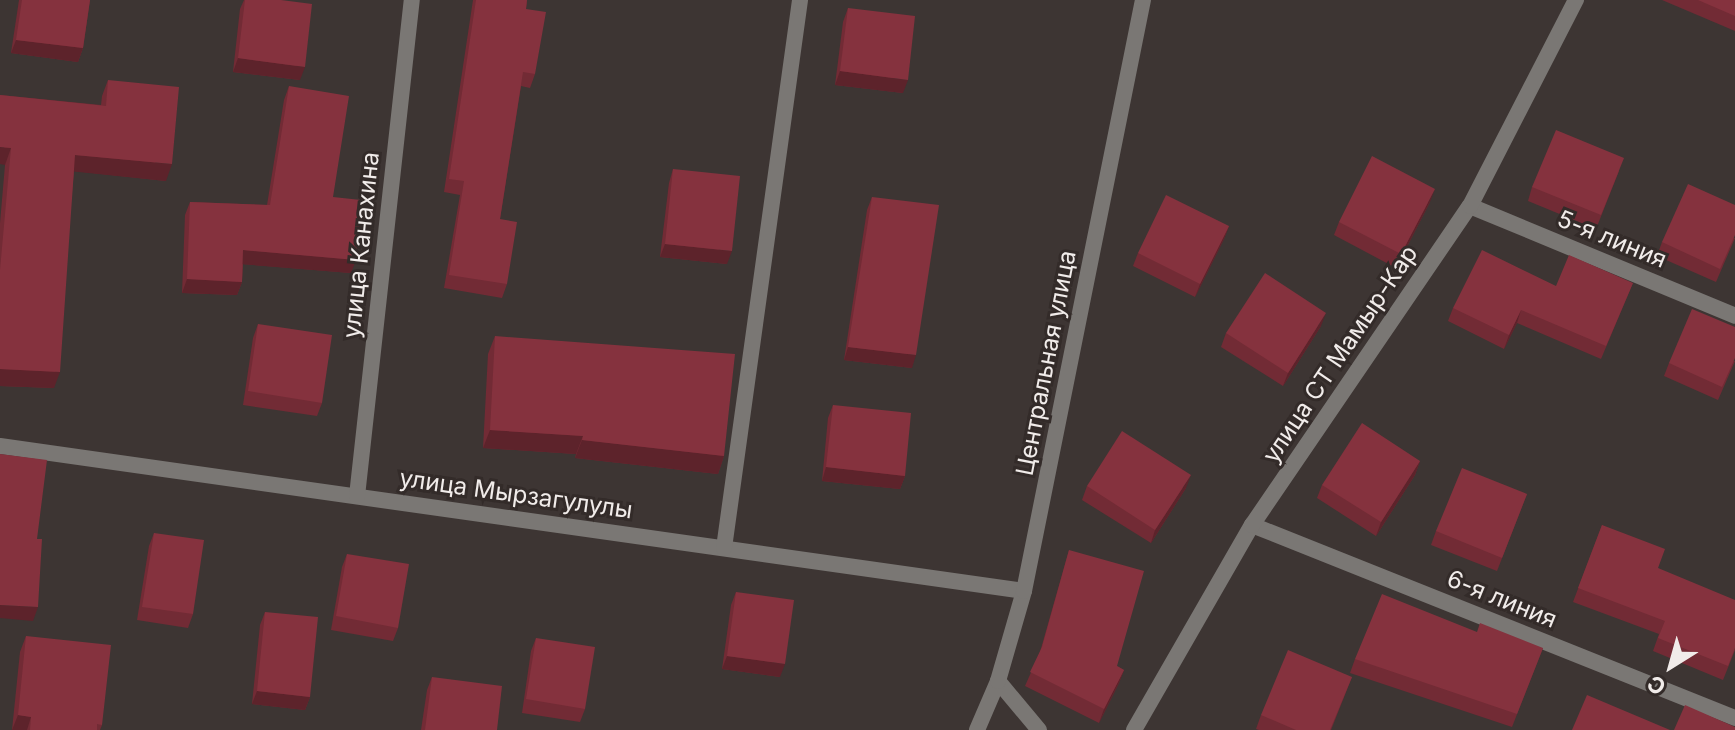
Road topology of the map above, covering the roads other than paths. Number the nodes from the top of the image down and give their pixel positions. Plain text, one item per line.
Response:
1 (412, 0) edge
2 (800, 0) edge
3 (1143, 0) edge
4 (1576, 0) edge
5 (1470, 206) junction
6 (1735, 316) edge
7 (0, 446) edge
8 (357, 496) junction
9 (1252, 525) junction
10 (724, 548) junction
11 (1024, 591) junction
12 (998, 681) junction
13 (1735, 718) edge
14 (977, 730) edge
15 (1039, 730) edge
16 (1134, 730) edge

1 - 8 street, улица Канахина
2 - 10 street
3 - 11 street, Центральная улица
4 - 5 street, улица СТ Мамыр-Кар
5 - 6 street, 5-я линия
5 - 9 street, улица СТ Мамыр-Кар
7 - 8 street, улица Мырзагулулы
8 - 10 street, улица Мырзагулулы
9 - 13 street, 6-я линия
9 - 16 street, улица СТ Мамыр-Кар
10 - 11 street, улица Мырзагулулы
11 - 12 street, Центральная улица
12 - 14 street, Центральная улица
12 - 15 street

